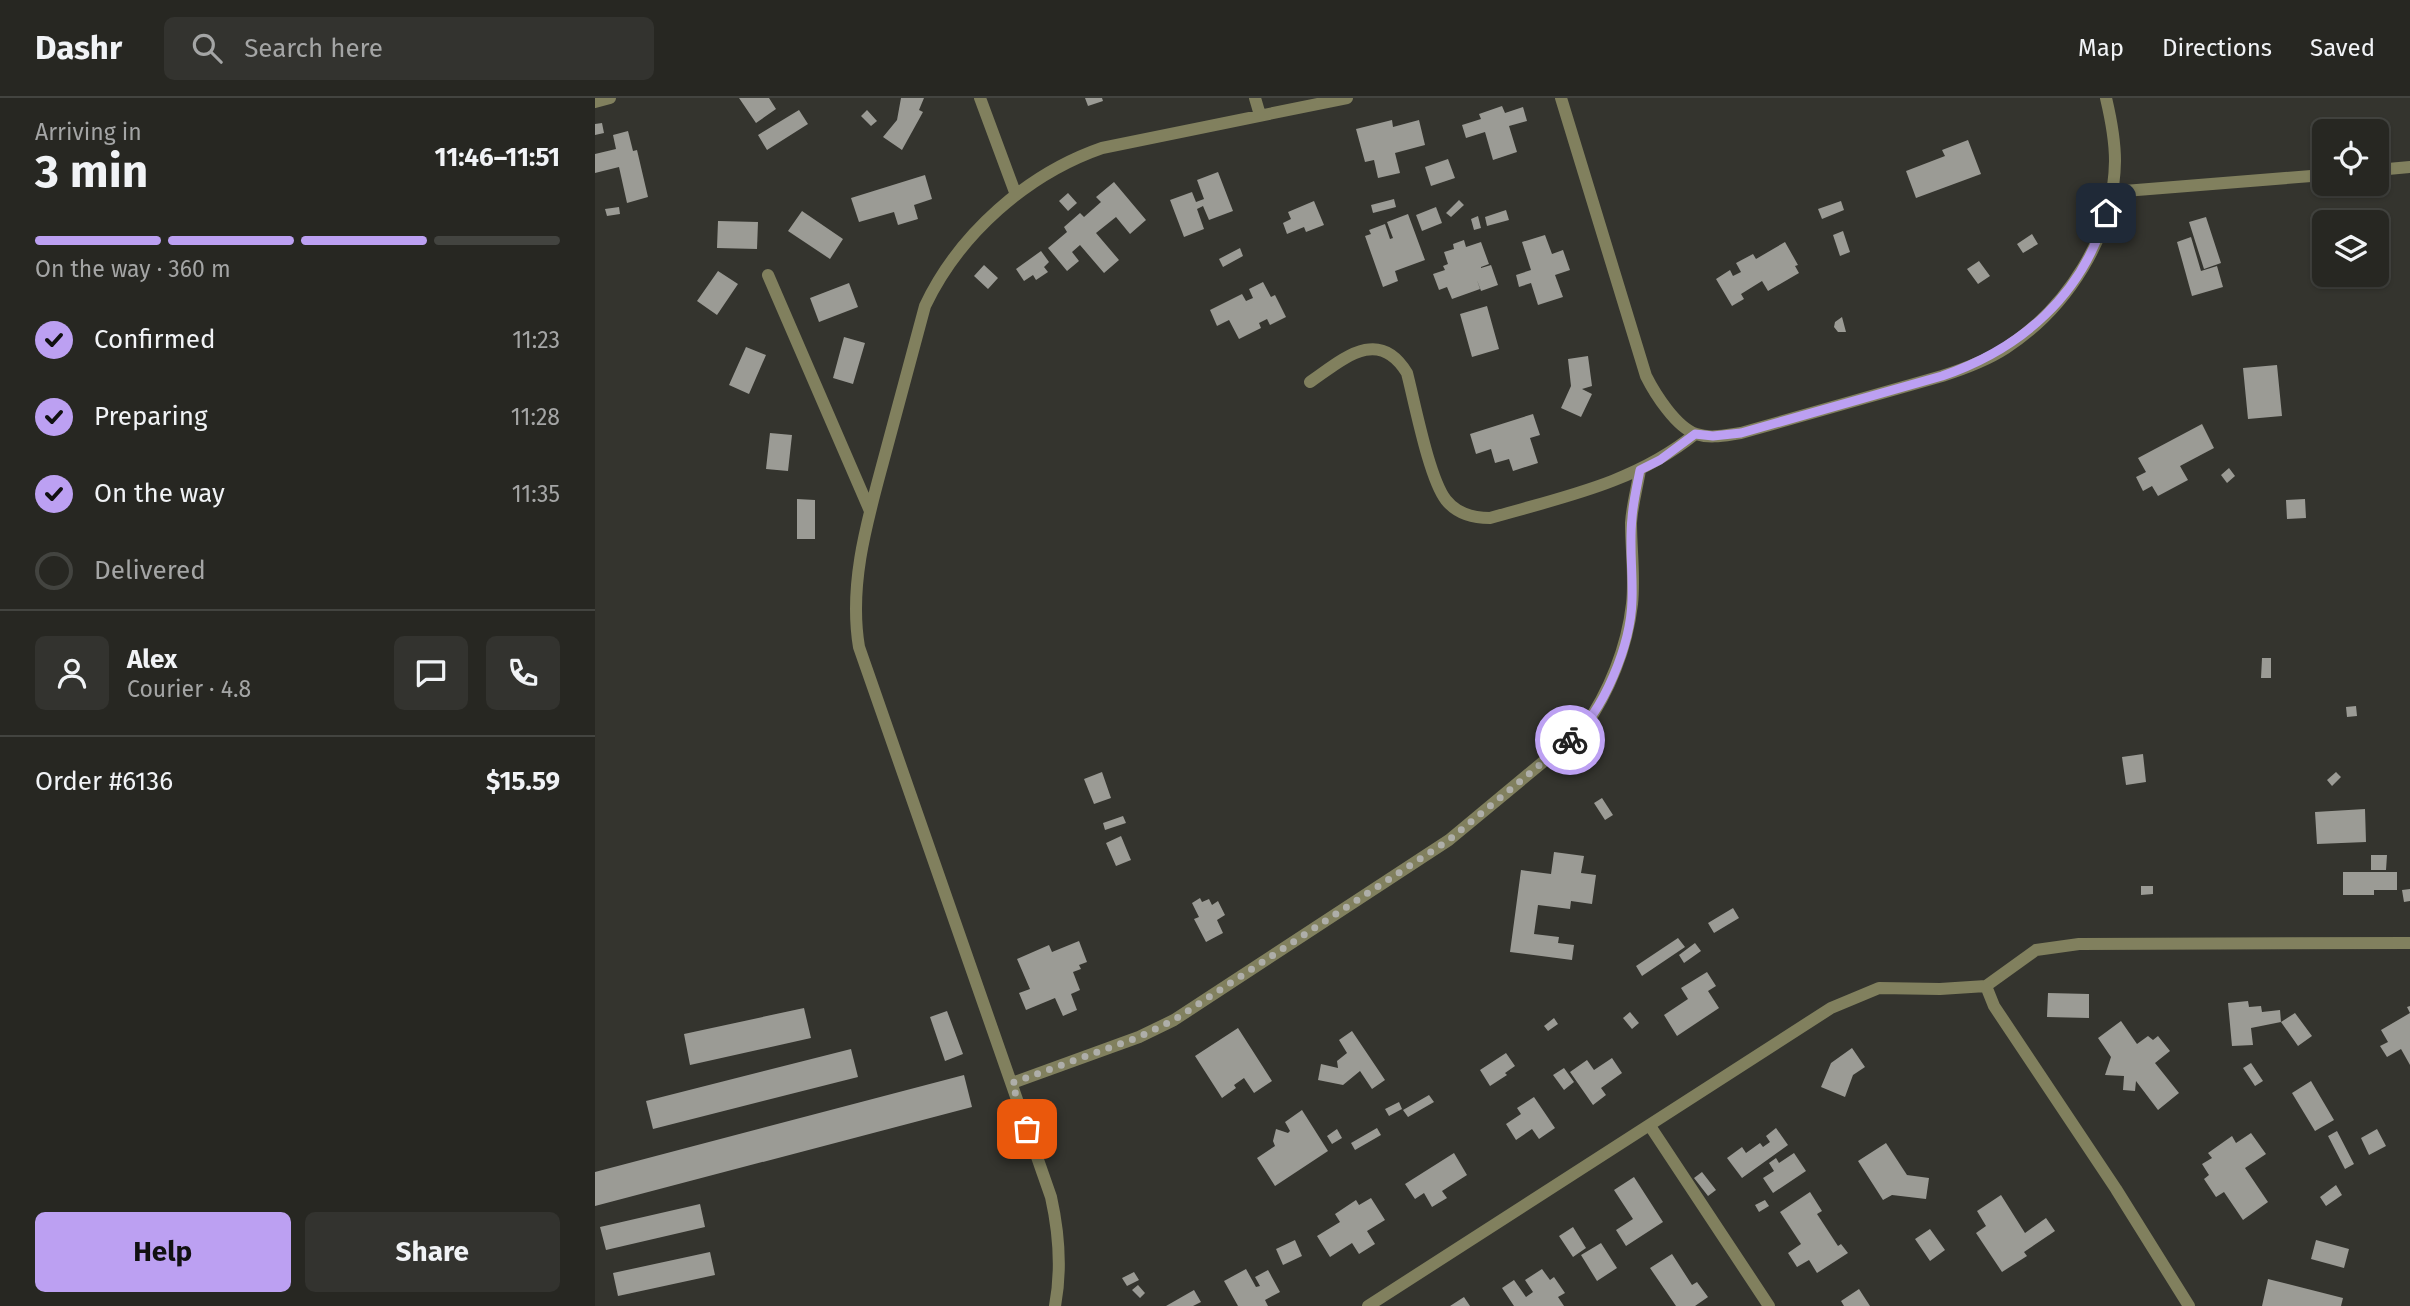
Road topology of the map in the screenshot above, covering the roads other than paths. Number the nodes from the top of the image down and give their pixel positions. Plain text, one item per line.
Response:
1 (610, 98) edge
2 (980, 98) edge
3 (1255, 98) edge
4 (1347, 98) edge
5 (1561, 98) edge
6 (2106, 98) edge
7 (595, 102) edge
8 (1260, 115) junction
9 (2410, 167) edge
10 (2389, 169) edge
11 (2312, 175) edge
12 (2112, 192) junction
13 (1016, 195) junction
14 (768, 275) dead end
15 (1310, 382) dead end
16 (1695, 434) junction
17 (1640, 470) junction
18 (870, 512) junction
19 (2410, 943) edge
20 (1986, 986) junction
21 (1012, 1083) junction
22 (1650, 1126) junction
23 (1055, 1306) edge
24 (1368, 1306) edge
25 (1769, 1306) edge
26 (2189, 1306) edge

1 - 7 street
2 - 13 street
3 - 8 street
4 - 8 street
5 - 16 street
6 - 12 street
8 - 13 street
9 - 10 street
11 - 12 street
12 - 16 street
13 - 18 street
14 - 18 street
15 - 17 street
16 - 17 street
17 - 21 street
18 - 21 street
19 - 20 street
20 - 22 street
20 - 26 street
21 - 23 street
22 - 24 street
22 - 25 street

